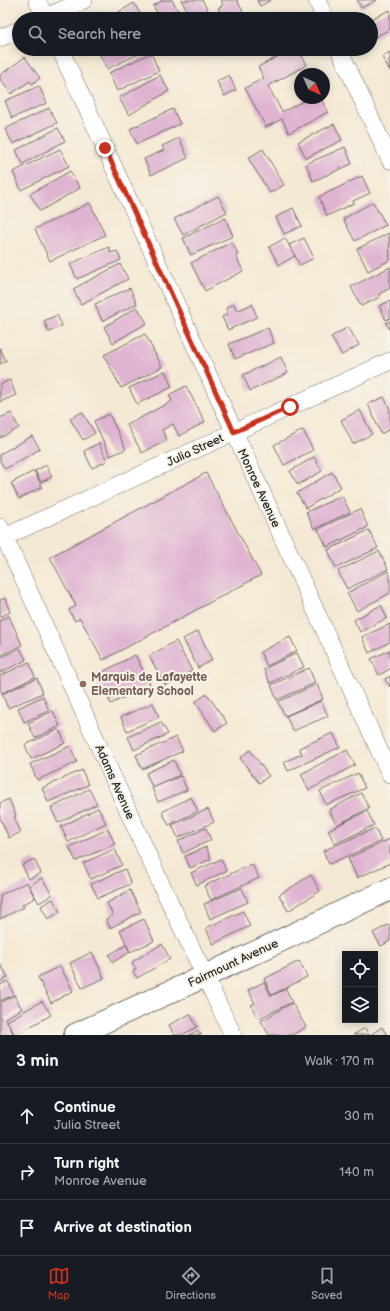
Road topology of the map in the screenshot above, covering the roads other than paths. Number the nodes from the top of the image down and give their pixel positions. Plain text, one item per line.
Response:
1 (37, 0) edge
2 (84, 0) edge
3 (317, 0) edge
4 (42, 12) edge
5 (59, 12) edge
6 (323, 12) edge
7 (12, 33) edge
8 (0, 38) edge
9 (63, 56) edge
10 (342, 56) edge
11 (390, 160) edge
12 (390, 362) edge
13 (234, 432) junction
14 (2, 535) edge
15 (390, 774) edge
16 (390, 889) edge
17 (205, 976) junction
18 (75, 1035) edge
19 (233, 1035) edge

1 - 4 street
2 - 5 street
3 - 6 street
7 - 8 street
9 - 13 street, Monroe Avenue
10 - 11 street
12 - 13 street, Julia Street
13 - 14 street, Julia Street
13 - 15 street, Monroe Avenue
14 - 17 street, Adams Avenue
16 - 17 street, Fairmount Avenue
17 - 18 street, Fairmount Avenue
17 - 19 street, Adams Avenue

